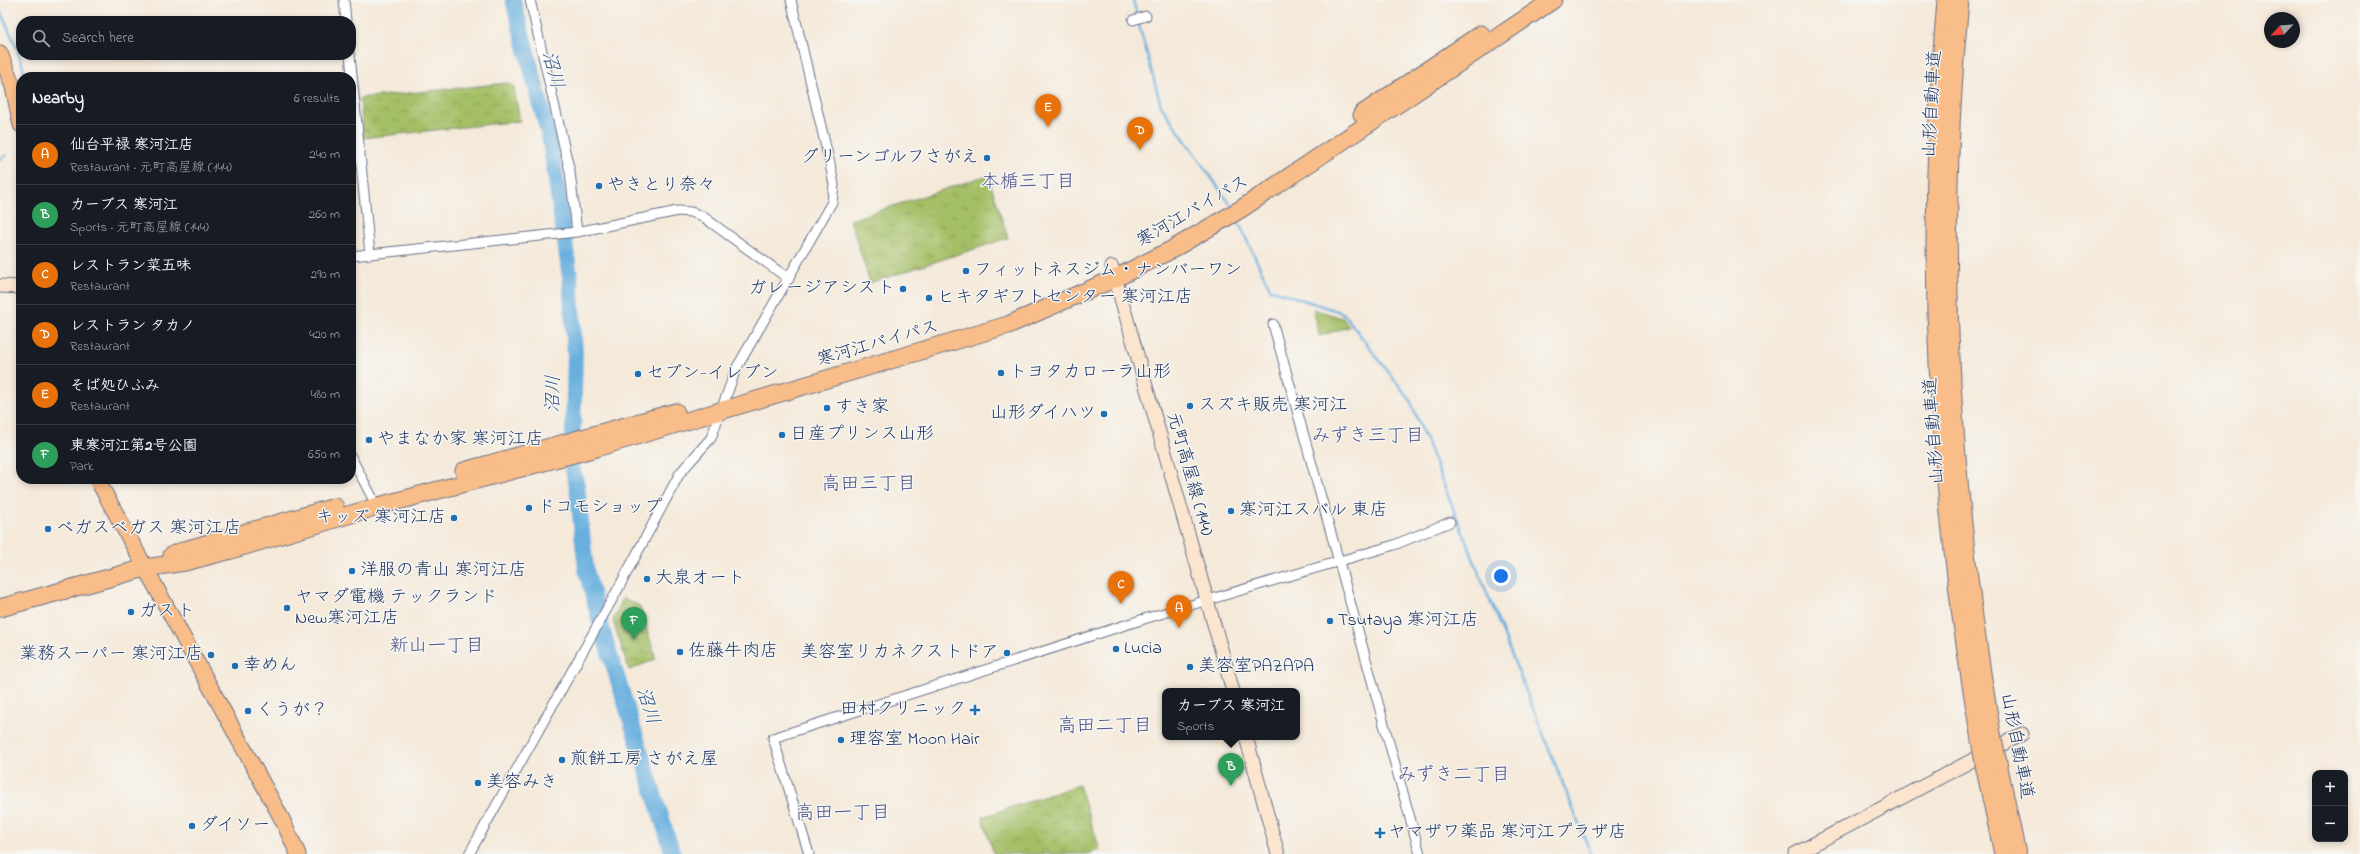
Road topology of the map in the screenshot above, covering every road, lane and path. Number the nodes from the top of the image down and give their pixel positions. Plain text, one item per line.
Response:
1 (344, 0) edge
2 (530, 0) edge
3 (791, 0) edge
4 (1532, 0) edge
5 (1553, 0) edge
6 (1946, 0) edge
7 (1960, 0) edge
8 (346, 16) edge
9 (1146, 16) dead end
10 (1133, 20) dead end
11 (0, 53) edge
12 (351, 60) edge
13 (352, 72) edge
14 (16, 102) edge
15 (356, 115) edge
16 (1232, 208) junction
17 (576, 232) junction
18 (370, 254) junction
19 (356, 255) edge
20 (1114, 272) junction
21 (789, 280) junction
22 (0, 286) edge
23 (16, 287) edge
24 (1942, 314) junction
25 (1273, 324) dead end
26 (723, 404) junction
27 (550, 455) junction
28 (356, 467) edge
29 (100, 484) edge
30 (372, 497) junction
31 (1450, 522) dead end
32 (1338, 562) junction
33 (145, 568) junction
34 (1206, 600) junction
35 (0, 608) edge
36 (1232, 688) edge
37 (2022, 734) dead end
38 (1247, 740) edge
39 (1991, 766) junction
40 (298, 854) edge
41 (469, 854) edge
42 (810, 854) edge
43 (1278, 854) edge
44 (1420, 854) edge
45 (1795, 854) edge
46 (2003, 854) edge
47 (2017, 854) edge

1 - 8 street
2 - 17 street
3 - 21 street
4 - 16 highway, 寒河江バイパス
5 - 16 highway, 寒河江バイパス
6 - 24 highway, 山形自動車道
7 - 24 highway, 山形自動車道
9 - 10 street
11 - 14 main road
12 - 13 street
15 - 18 street
16 - 20 highway, 寒河江バイパス
17 - 18 street
17 - 21 street
18 - 19 street
20 - 26 highway, 寒河江バイパス
20 - 34 main road, 元町高屋線 (144)
21 - 26 street
22 - 23 main road
24 - 39 highway, 山形自動車道, bridge
25 - 32 street
26 - 27 highway, 寒河江バイパス
26 - 41 street
27 - 30 highway, 寒河江バイパス
27 - 33 highway, 寒河江バイパス
28 - 30 street
29 - 33 main road
30 - 33 highway, 寒河江バイパス
31 - 32 street
32 - 34 street
32 - 44 street
33 - 35 highway, 寒河江バイパス
33 - 40 main road
34 - 36 main road, 元町高屋線 (144)
34 - 42 street
37 - 45 main road
38 - 43 main road
39 - 46 highway, 山形自動車道
39 - 47 highway, 山形自動車道

